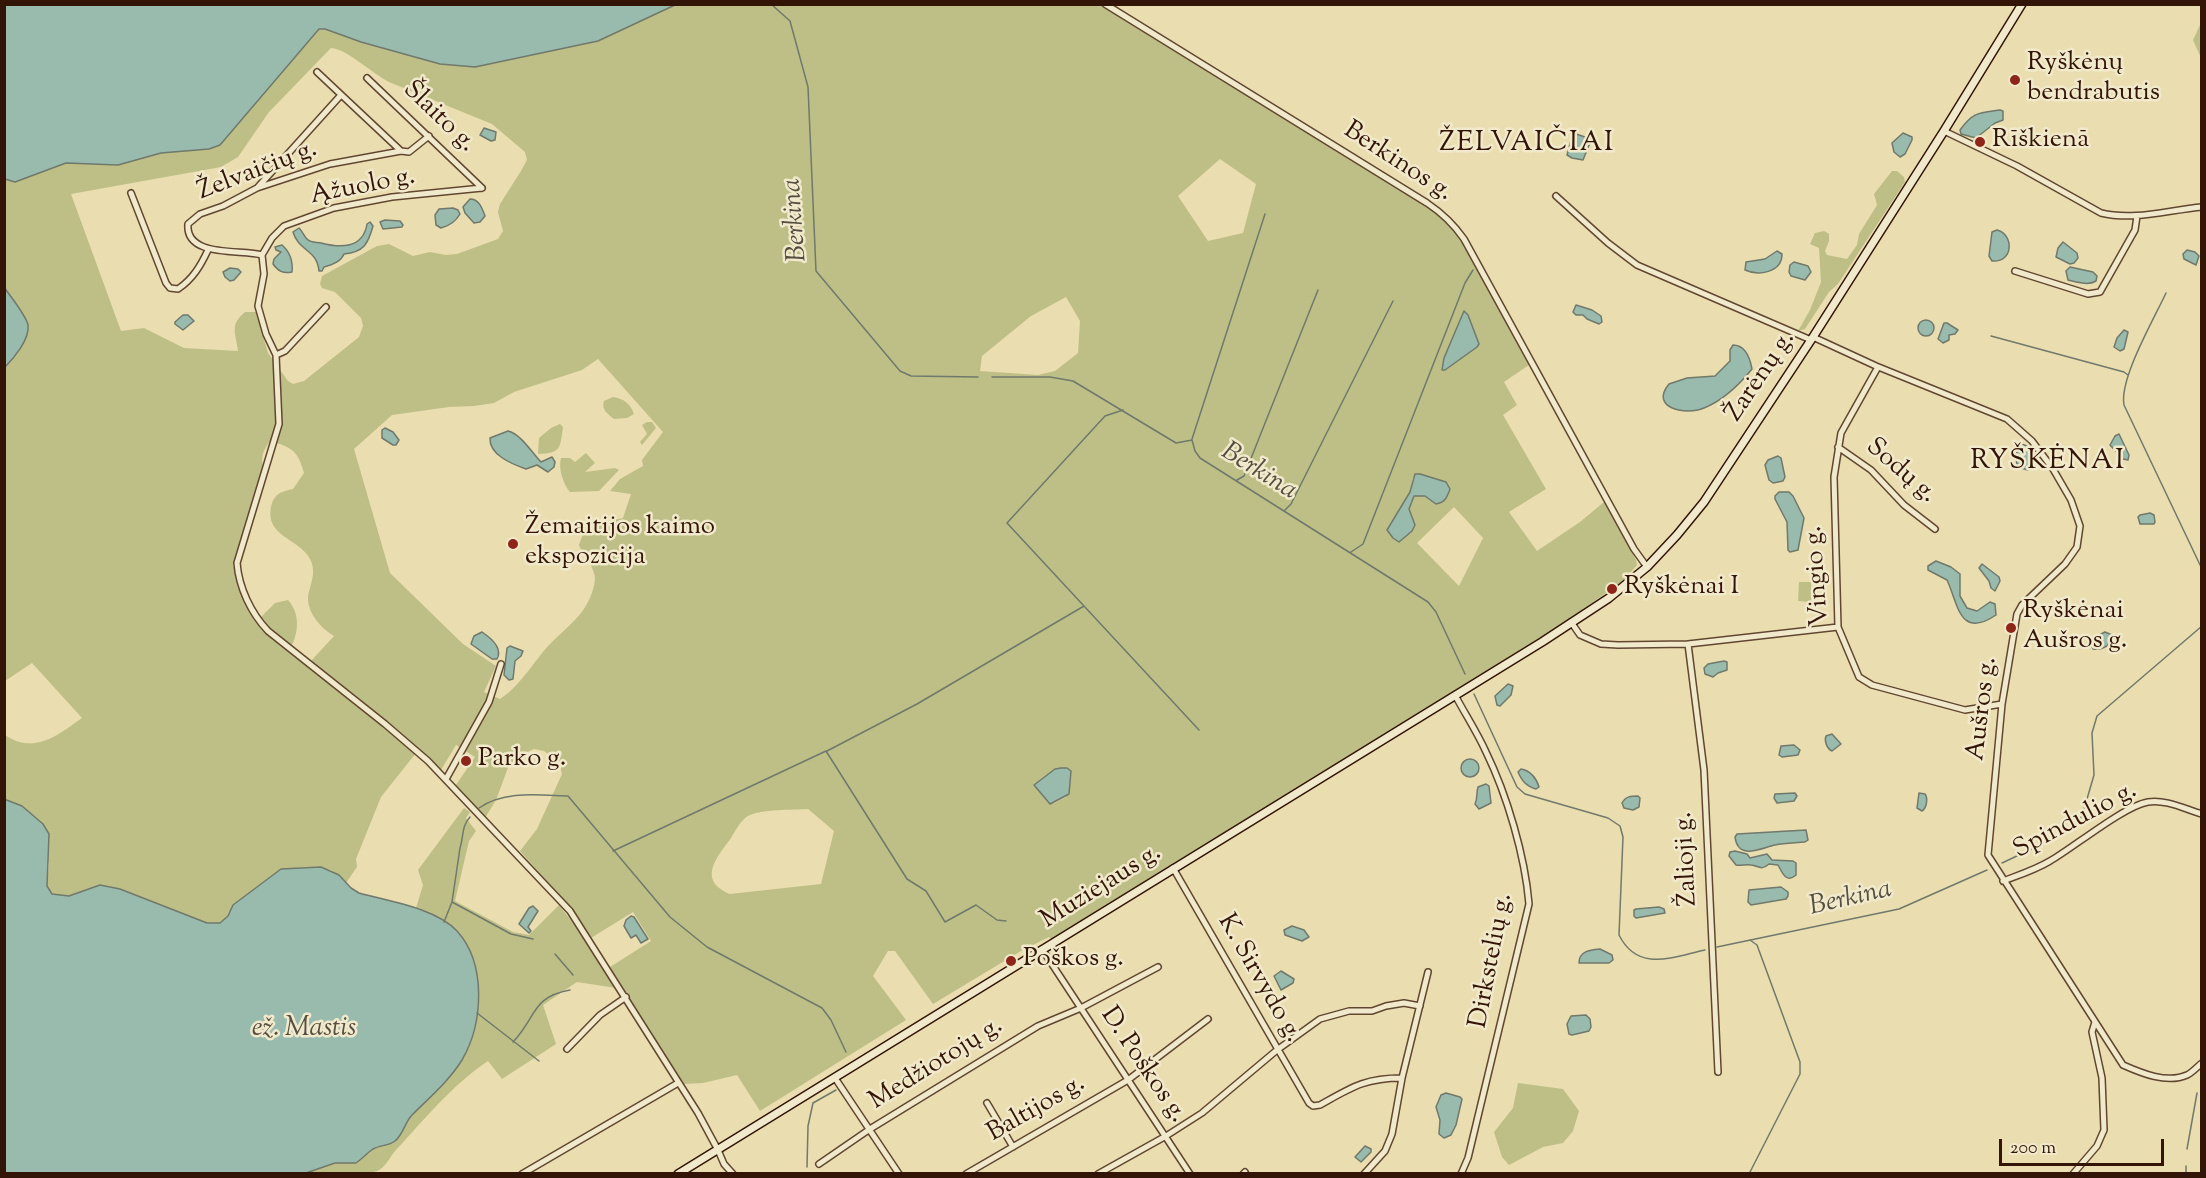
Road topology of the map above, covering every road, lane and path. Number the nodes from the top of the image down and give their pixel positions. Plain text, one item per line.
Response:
1 (1105, 4) edge
2 (2022, 4) edge
3 (317, 72) dead end
4 (367, 78) dead end
5 (341, 95) junction
6 (1944, 131) junction
7 (429, 136) junction
8 (401, 151) junction
9 (256, 188) junction
10 (482, 188) joint
11 (131, 194) dead end
12 (1556, 196) dead end
13 (2202, 207) edge
14 (2137, 216) junction
15 (208, 250) junction
16 (262, 255) junction
17 (2015, 271) dead end
18 (326, 307) dead end
19 (1812, 339) junction
20 (276, 355) junction
21 (1878, 367) junction
22 (1838, 447) junction
23 (1935, 529) dead end
24 (1647, 567) junction
25 (1572, 622) junction
26 (1838, 627) junction
27 (1688, 644) junction
28 (501, 664) dead end
29 (1455, 695) junction
30 (2002, 704) junction
31 (446, 779) junction
32 (2202, 814) edge
33 (1173, 868) junction
34 (2003, 881) junction
35 (1042, 949) junction
36 (1158, 967) dead end
37 (1428, 972) dead end
38 (626, 997) junction
39 (1420, 1006) junction
40 (1081, 1008) junction
41 (1208, 1019) dead end
42 (2095, 1022) junction
43 (567, 1049) dead end
44 (1278, 1050) junction
45 (2202, 1063) edge
46 (1718, 1072) dead end
47 (835, 1078) junction
48 (1402, 1078) junction
49 (1128, 1080) junction
50 (678, 1083) junction
51 (987, 1103) dead end
52 (870, 1129) junction
53 (1166, 1136) junction
54 (1013, 1147) junction
55 (718, 1150) junction
56 (819, 1164) dead end
57 (522, 1173) edge
58 (678, 1173) edge
59 (734, 1173) edge
60 (899, 1173) edge
61 (966, 1173) edge
62 (1098, 1173) edge
63 (1190, 1173) edge
64 (1364, 1173) edge
65 (1461, 1173) edge
66 (2073, 1173) edge

1 - 24 street, Berkinos g.
2 - 6 main road, Žarėnų g.
3 - 5 street
4 - 7 street, Šlaito g.
5 - 8 street
5 - 9 street
6 - 14 street
6 - 19 main road, Žarėnų g.
7 - 8 street, Želvaičių g.
7 - 10 street, Šlaito g.
8 - 9 street, Želvaičių g.
9 - 15 street, Želvaičių g.
10 - 16 street, Ąžuolo g.
11 - 15 street
12 - 19 street, Aušros g.
13 - 14 street
14 - 17 street
15 - 16 street
16 - 20 street
18 - 20 street
19 - 21 street, Aušros g.
19 - 24 main road, Žarėnų g.
20 - 31 street
21 - 22 street, Vingio g.
21 - 30 street, Aušros g.
22 - 23 street, Sodų g.
22 - 26 street, Vingio g.
24 - 25 main road, Žarėnų g.
25 - 27 street
25 - 29 main road, Žarėnų g.
26 - 27 street
26 - 30 street, Vingio g.
27 - 46 street, Žalioji g.
28 - 31 street
29 - 33 main road, Muziejaus g.
29 - 65 street, Dirkstelių g.
30 - 34 street, Aušros g.
31 - 38 street
32 - 34 street, Spindulio g.
33 - 35 main road, Muziejaus g.
33 - 44 street, K. Sirvydo g.
34 - 42 street, Aušros g.
35 - 40 street, D. Poškos g.
35 - 47 main road, Muziejaus g.
36 - 40 street, Medžiotojų g.
37 - 39 street
38 - 43 street
38 - 50 street
39 - 44 street
39 - 48 street
40 - 49 street, D. Poškos g.
40 - 52 street, Medžiotojų g.
41 - 49 street, Baltijos g.
42 - 45 street, Aušros g.
42 - 66 street
44 - 48 street, K. Sirvydo g.
44 - 53 street
47 - 52 street
47 - 55 main road, Muziejaus g.
48 - 64 street
49 - 53 street, D. Poškos g.
49 - 54 street, Baltijos g.
50 - 55 street
50 - 57 street
51 - 54 street
52 - 56 street, Medžiotojų g.
52 - 60 street
53 - 62 street
53 - 63 street, D. Poškos g.
54 - 61 street, Baltijos g.
55 - 58 main road, Muziejaus g.
55 - 59 street

